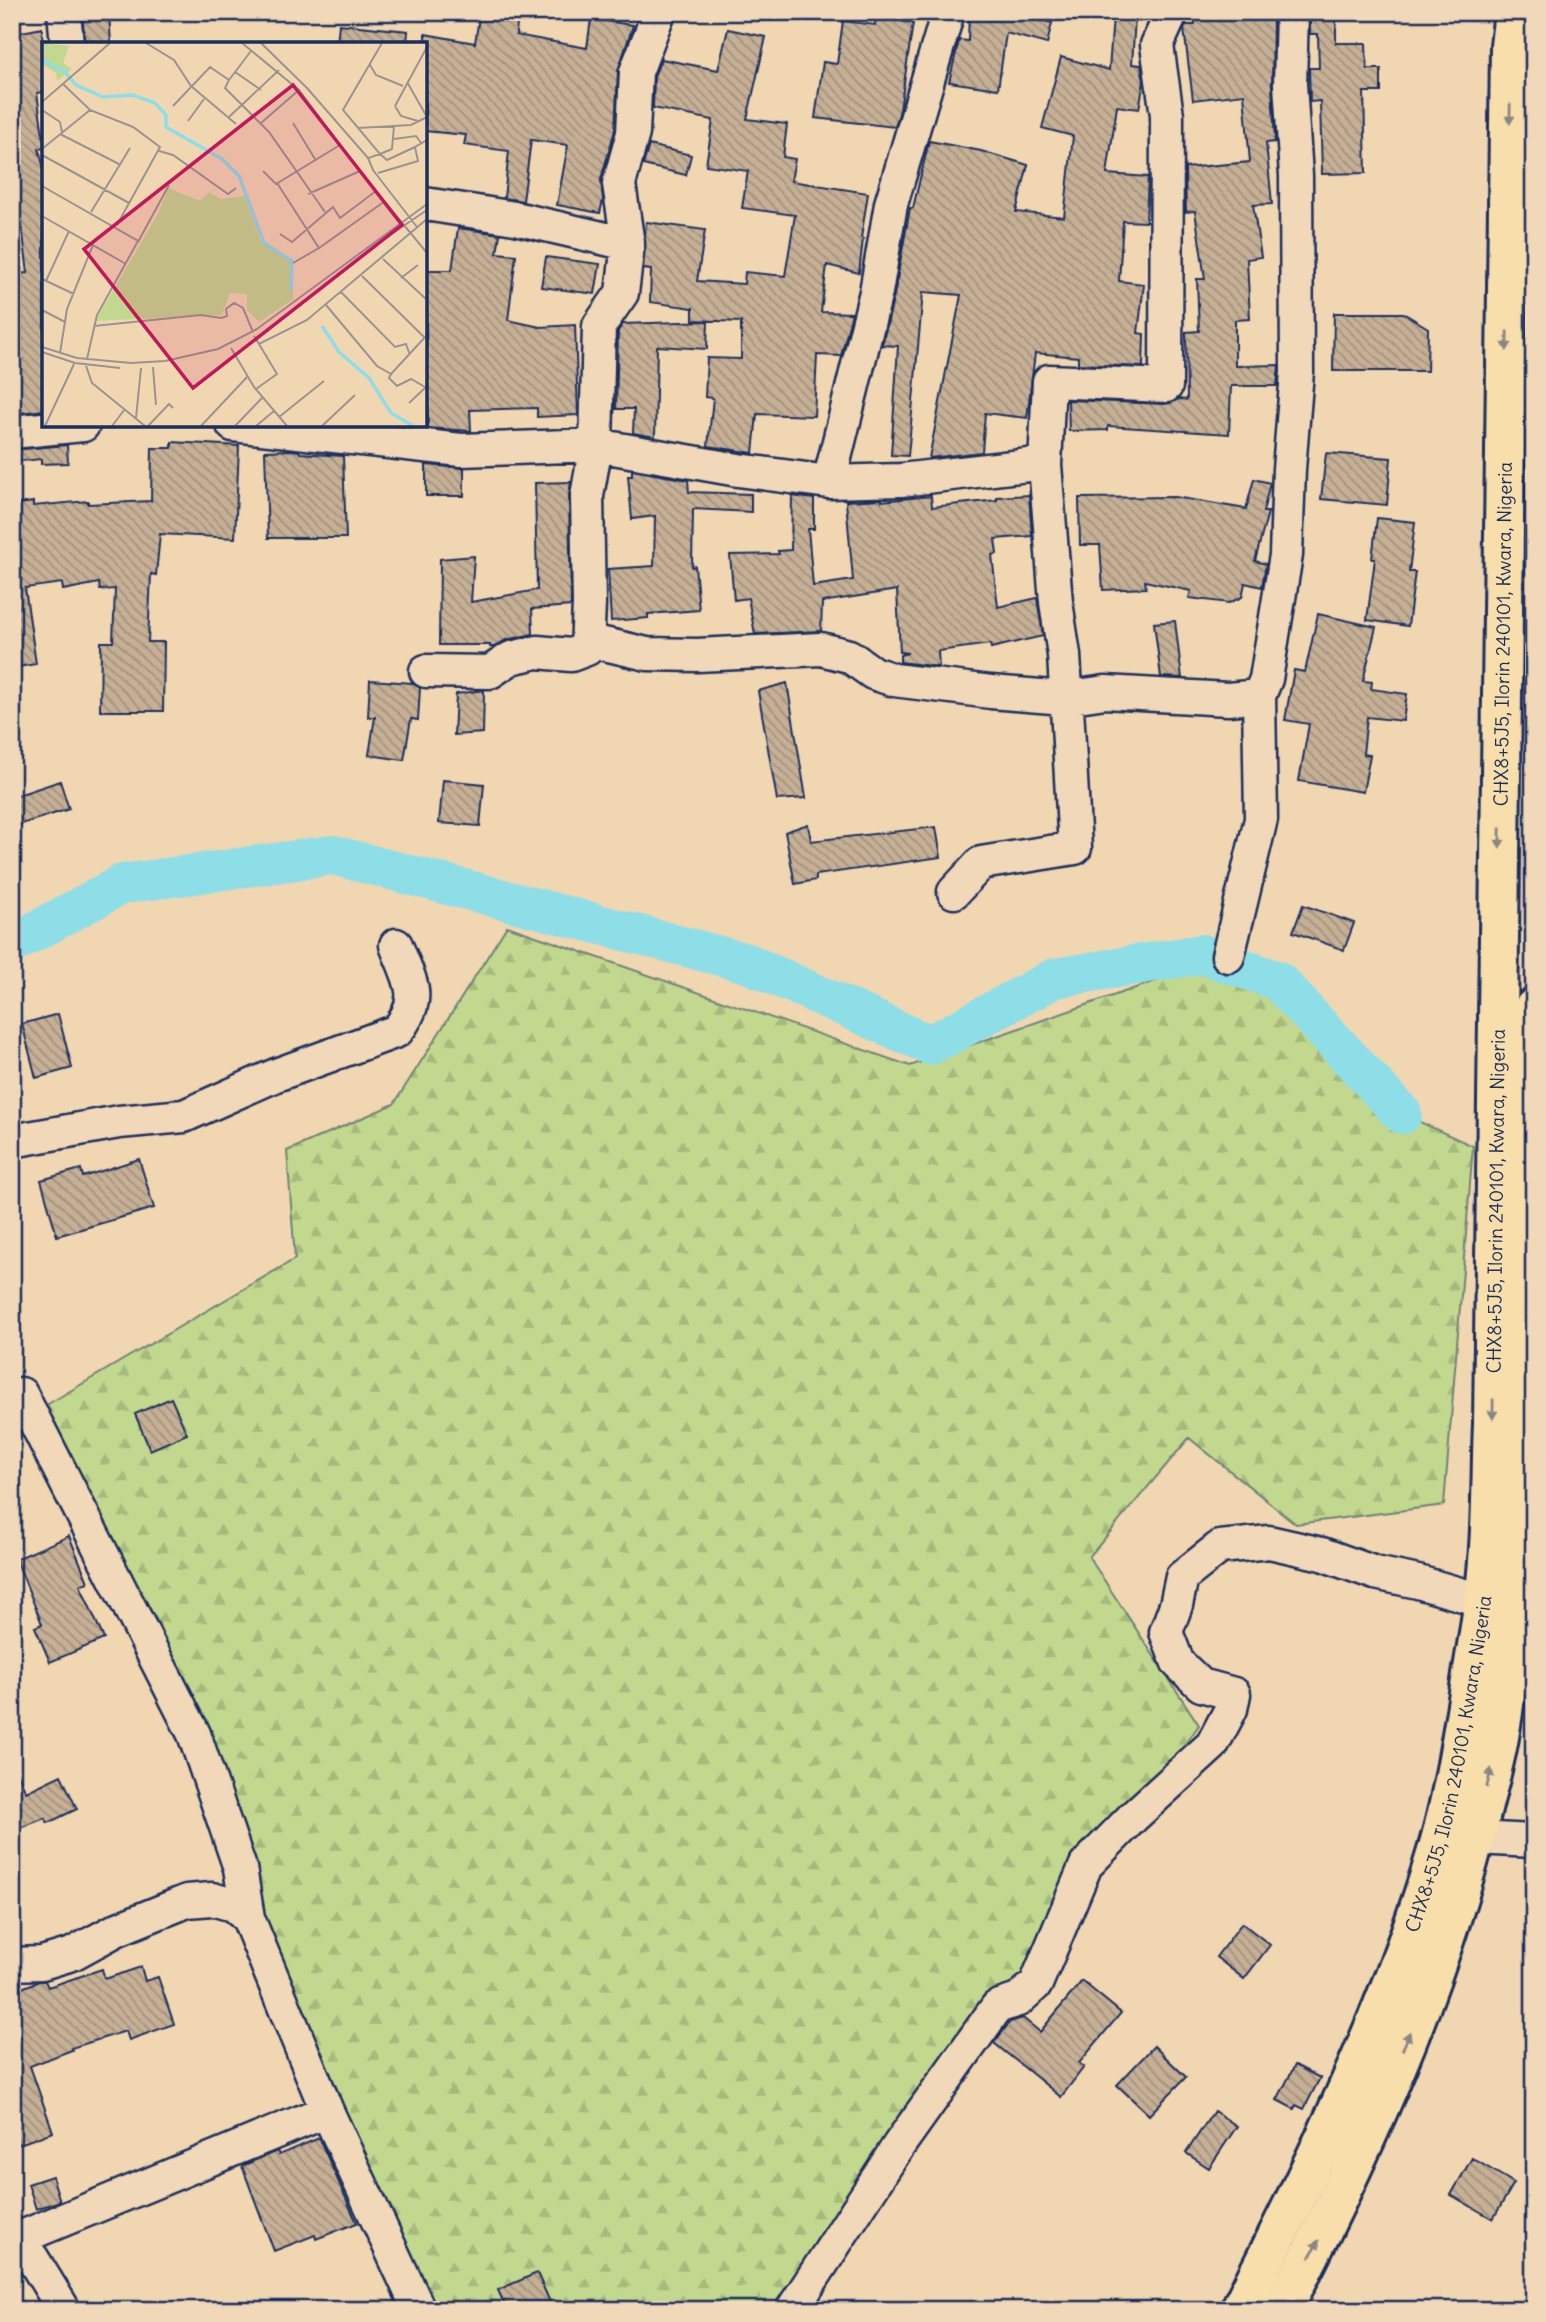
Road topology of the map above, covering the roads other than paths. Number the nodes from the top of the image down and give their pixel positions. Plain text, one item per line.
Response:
1 (64, 12) edge
2 (659, 12) edge
3 (948, 12) edge
4 (1172, 12) edge
5 (1292, 12) edge
6 (1512, 29) edge
7 (67, 42) edge
8 (427, 204) edge
9 (628, 244) junction
10 (63, 427) edge
11 (251, 427) edge
12 (12, 432) edge
13 (596, 445) junction
14 (1045, 465) junction
15 (829, 482) junction
16 (587, 640) junction
17 (426, 671) dead end
18 (1259, 696) junction
19 (1065, 698) junction
20 (954, 892) dead end
21 (396, 945) dead end
22 (1228, 956) dead end
23 (1534, 1008) edge
24 (12, 1140) edge
25 (21, 1394) dead end
26 (1510, 1611) edge
27 (1475, 1838) junction
28 (1534, 1841) edge
29 (248, 1918) junction
30 (13, 1961) edge
31 (327, 2111) junction
32 (16, 2240) edge
33 (64, 2310) edge
34 (419, 2310) edge
35 (792, 2310) edge
36 (1240, 2310) edge
37 (1282, 2310) edge

1 - 7 street
2 - 9 street
3 - 15 street
4 - 14 street
5 - 18 street
6 -> 26 main road, CHX8+5J5, Ilorin 240101, Kwara, Nigeria
8 - 9 street
9 - 13 street
10 - 12 street
11 - 13 street
13 - 15 street
13 - 16 street
14 - 15 street
14 - 19 street
16 - 17 street
16 - 19 street
18 - 19 street
18 - 22 street
19 - 20 street
21 - 24 street
23 - 26 main road, CHX8+5J5, Ilorin 240101, Kwara, Nigeria
25 - 29 street
27 -> 26 main road, CHX8+5J5, Ilorin 240101, Kwara, Nigeria
26 - 35 street
26 - 36 main road, CHX8+5J5, Ilorin 240101, Kwara, Nigeria
27 - 28 street
37 -> 27 main road, CHX8+5J5, Ilorin 240101, Kwara, Nigeria
29 - 30 street
29 - 31 street
31 - 32 street
31 - 34 street
32 - 33 street

